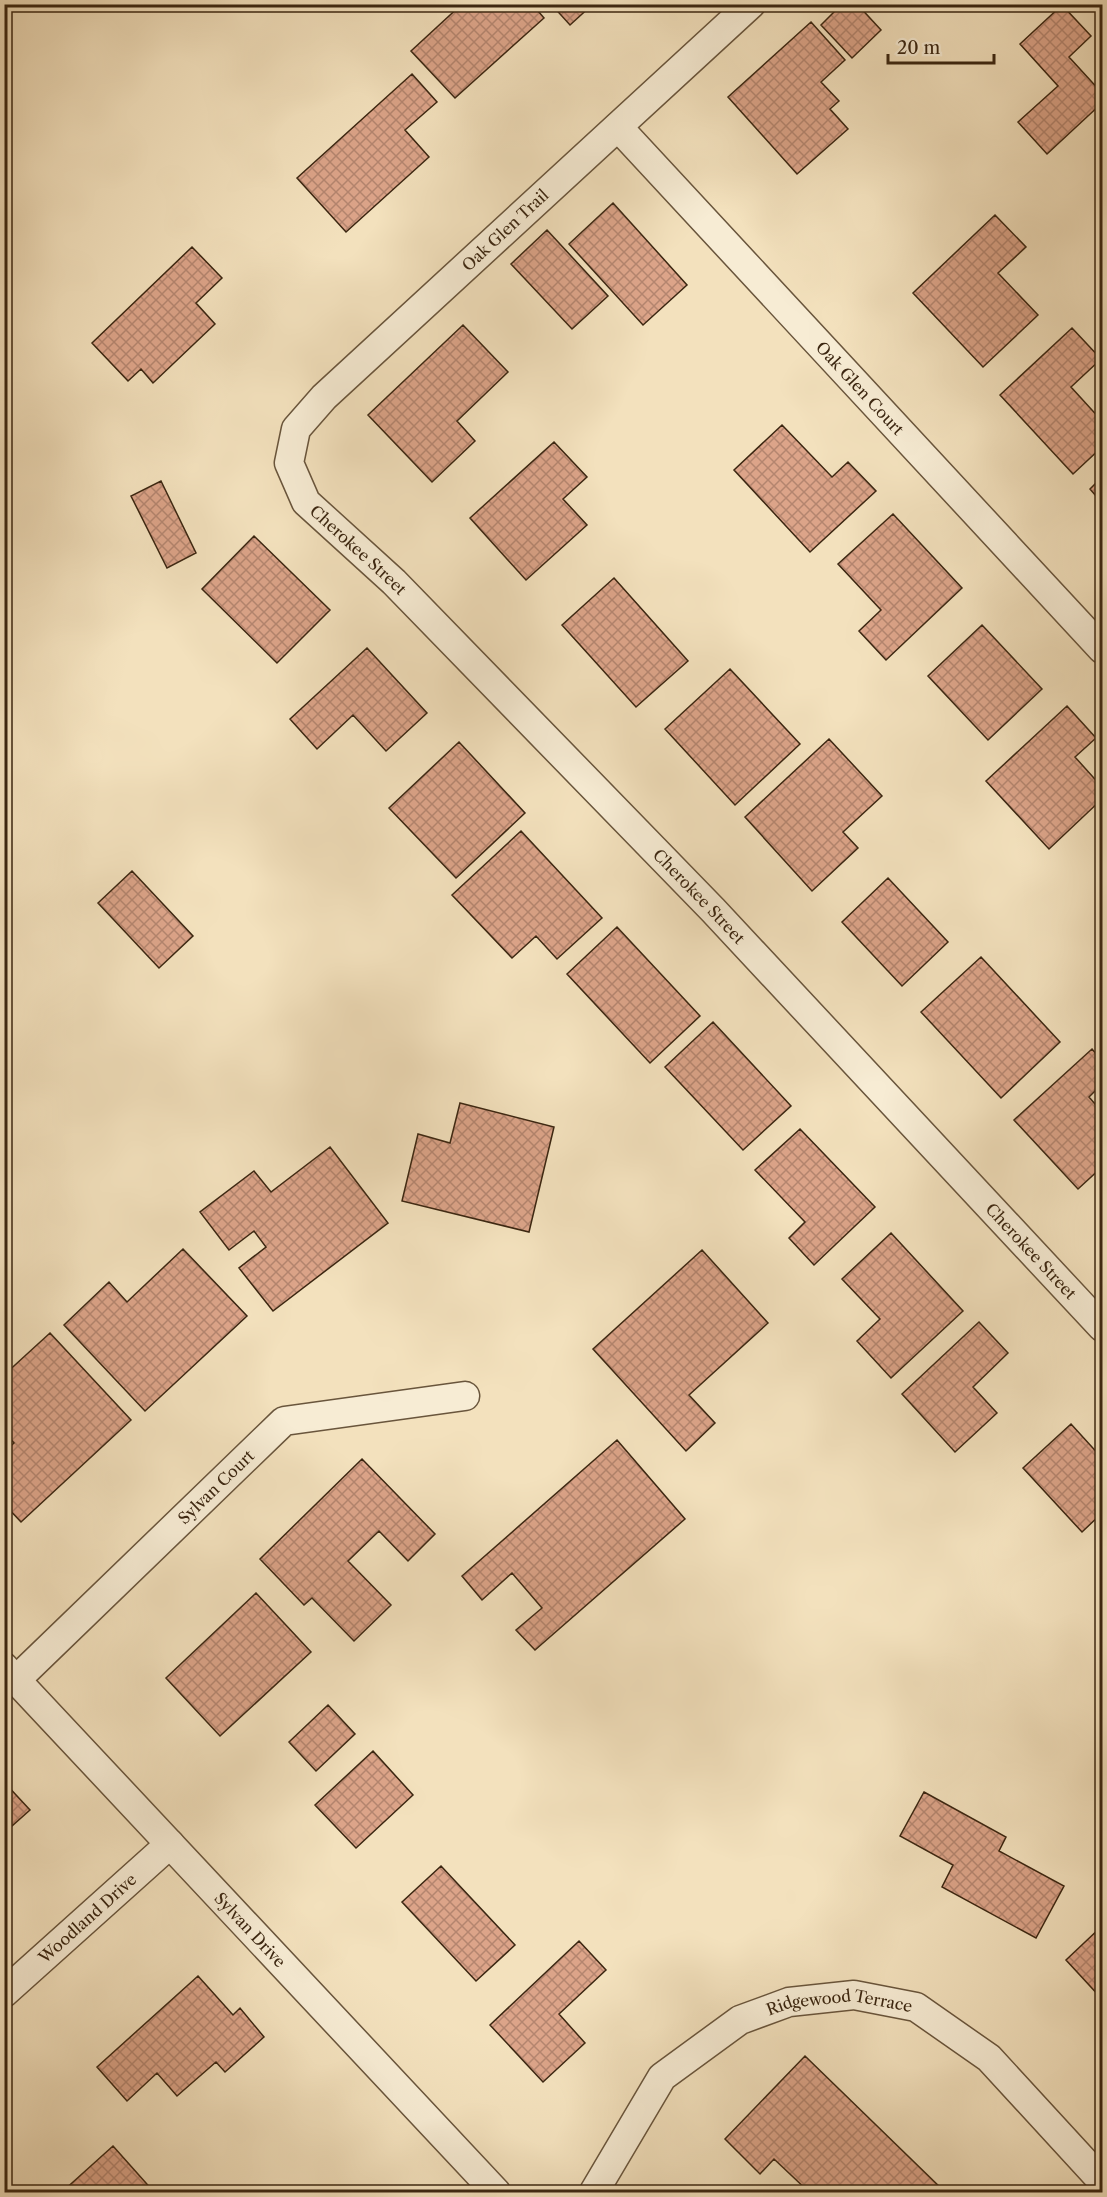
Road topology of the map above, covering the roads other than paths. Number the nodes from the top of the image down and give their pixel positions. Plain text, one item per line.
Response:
1 (751, 4) edge
2 (618, 127) junction
3 (291, 473) joint
4 (1102, 649) edge
5 (1102, 1327) edge
6 (465, 1396) dead end
7 (10, 1674) edge
8 (170, 1844) junction
9 (4, 1993) edge
10 (1102, 2181) edge
11 (496, 2193) edge
12 (594, 2193) edge

1 - 2 street, Oak Glen Trail
2 - 3 street, Oak Glen Trail
2 - 4 street, Oak Glen Court
3 - 5 street, Cherokee Street
6 - 7 street, Sylvan Court
7 - 8 street, Sylvan Drive
8 - 9 street, Woodland Drive
8 - 11 street, Sylvan Drive
10 - 12 street, Ridgewood Terrace

